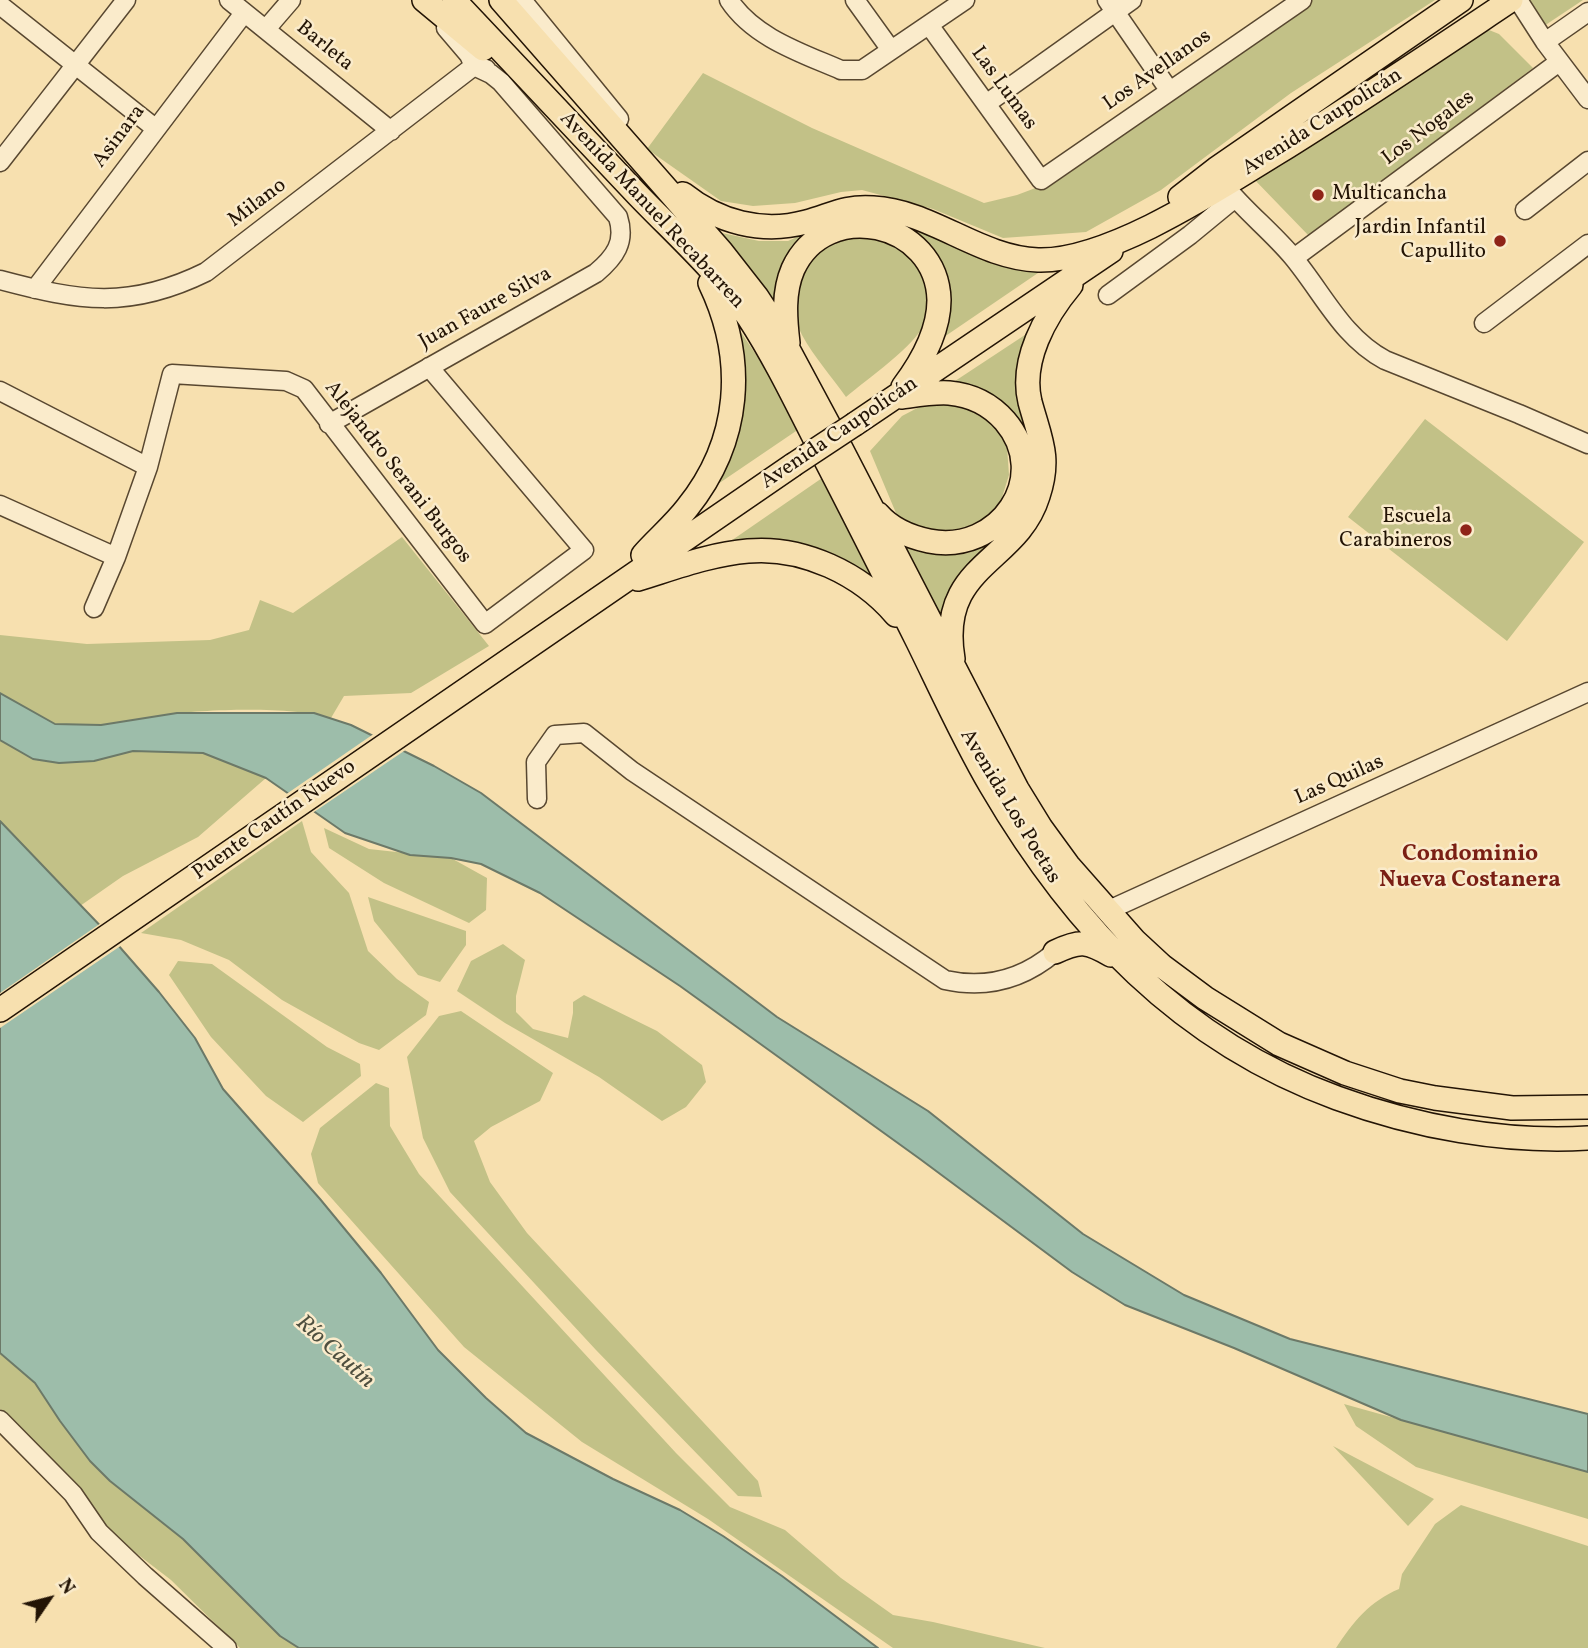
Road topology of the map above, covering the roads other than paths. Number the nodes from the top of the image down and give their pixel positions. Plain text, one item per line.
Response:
1 (126, 0) edge
2 (229, 0) edge
3 (291, 0) edge
4 (423, 0) edge
5 (454, 0) edge
6 (498, 0) edge
7 (522, 0) edge
8 (729, 0) edge
9 (855, 0) edge
10 (965, 0) edge
11 (1132, 0) edge
12 (1461, 0) edge
13 (1511, 0) edge
14 (1518, 0) edge
15 (1292, 3) edge
16 (0, 5) edge
17 (1111, 6) edge
18 (1588, 12) edge
19 (244, 13) junction
20 (929, 24) junction
21 (266, 29) junction
22 (1545, 42) junction
23 (891, 50) junction
24 (1559, 62) junction
25 (76, 65) junction
26 (474, 66) junction
27 (514, 75) junction
28 (1170, 90) junction
29 (1588, 99) edge
30 (550, 102) junction
31 (986, 104) junction
32 (155, 128) junction
33 (391, 131) junction
34 (632, 150) junction
35 (0, 162) edge
36 (1588, 162) edge
37 (1041, 180) joint
38 (670, 181) junction
39 (1230, 192) junction
40 (609, 207) joint
41 (1525, 210) dead end
42 (1130, 237) junction
43 (680, 238) junction
44 (1588, 244) edge
45 (1294, 258) junction
46 (1089, 267) junction
47 (0, 280) edge
48 (35, 289) junction
49 (1108, 295) dead end
50 (1484, 323) dead end
51 (789, 351) junction
52 (429, 367) junction
53 (0, 391) edge
54 (894, 398) junction
55 (329, 424) junction
56 (825, 439) junction
57 (1588, 444) edge
58 (148, 467) junction
59 (0, 505) edge
60 (872, 508) junction
61 (116, 557) junction
62 (615, 586) junction
63 (94, 608) dead end
64 (550, 631) joint
65 (917, 641) junction
66 (958, 675) junction
67 (1588, 692) edge
68 (537, 799) dead end
69 (1060, 892) junction
70 (1109, 910) junction
71 (1055, 952) junction
72 (1120, 960) junction
73 (0, 1010) edge
74 (1588, 1107) edge
75 (1588, 1138) edge
76 (0, 1420) edge
77 (227, 1648) edge

1 - 25 street
2 - 19 street, Barleta
3 - 21 street
4 - 26 street, Avenida Manuel Recabarren
4 - 27 main road
5 - 30 main road, Avenida Manuel Recabarren
6 - 30 main road
6 - 34 main road, Avenida Manuel Recabarren
7 - 38 street, Avenida Manuel Recabarren
8 - 23 street
9 - 23 street
10 - 20 street
11 - 17 street
12 - 42 main road, Avenida Caupolicán
13 - 39 main road, Avenida Caupolicán
14 - 22 street
15 - 28 street, Los Avellanos
16 - 25 street
17 - 28 street
17 - 31 street
18 - 22 street
19 - 21 street, Barleta
19 - 32 street, Asinara
20 - 23 street
20 - 31 street, Las Lumas
21 - 33 street, Barleta
22 - 24 street
24 - 29 street
24 - 45 street, Los Nogales
25 - 32 street
25 - 35 street
26 - 27 street
26 - 33 street, Milano
26 - 40 street, Avenida Manuel Recabarren
27 - 30 main road
28 - 37 street, Los Avellanos
30 - 43 main road, Avenida Manuel Recabarren
31 - 37 street, Las Lumas
32 - 48 street, Asinara
33 - 48 street, Milano
34 - 38 main road
34 - 51 main road, Avenida Manuel Recabarren
36 - 41 street
38 - 42 main road
39 - 42 main road, Avenida Caupolicán
39 - 45 street
39 - 49 street
40 - 52 street, Juan Faure Silva
42 - 46 main road, Avenida Caupolicán
43 - 56 main road, Avenida Manuel Recabarren
43 - 62 main road
44 - 50 street
45 - 57 street
46 - 54 main road, Avenida Caupolicán
46 - 66 main road
47 - 48 street, Milano
51 - 54 main road
51 - 56 main road, Avenida Manuel Recabarren
52 - 55 street, Juan Faure Silva
52 - 55 street, Alejandro Serani Burgos
53 - 58 street
54 - 60 main road
54 - 62 main road, Avenida Caupolicán, bridge
55 - 58 street, Alejandro Serani Burgos
56 - 60 main road, Avenida Los Poetas
56 - 65 main road, Avenida Los Poetas
58 - 61 street
59 - 61 street
60 - 66 main road, Avenida Los Poetas
61 - 63 street
62 - 64 main road, Avenida Caupolicán
62 - 65 main road
64 - 73 main road, Puente Cautín Nuevo
65 - 69 main road, Avenida Los Poetas
66 - 70 main road, Avenida Los Poetas
67 - 70 street, Las Quilas
68 - 71 street
69 - 70 main road
69 - 71 main road
69 - 72 main road, Avenida Los Poetas
70 - 72 main road
70 - 74 main road, Avenida Los Poetas
71 - 72 main road
72 - 75 main road, Avenida Los Poetas
76 - 77 street

